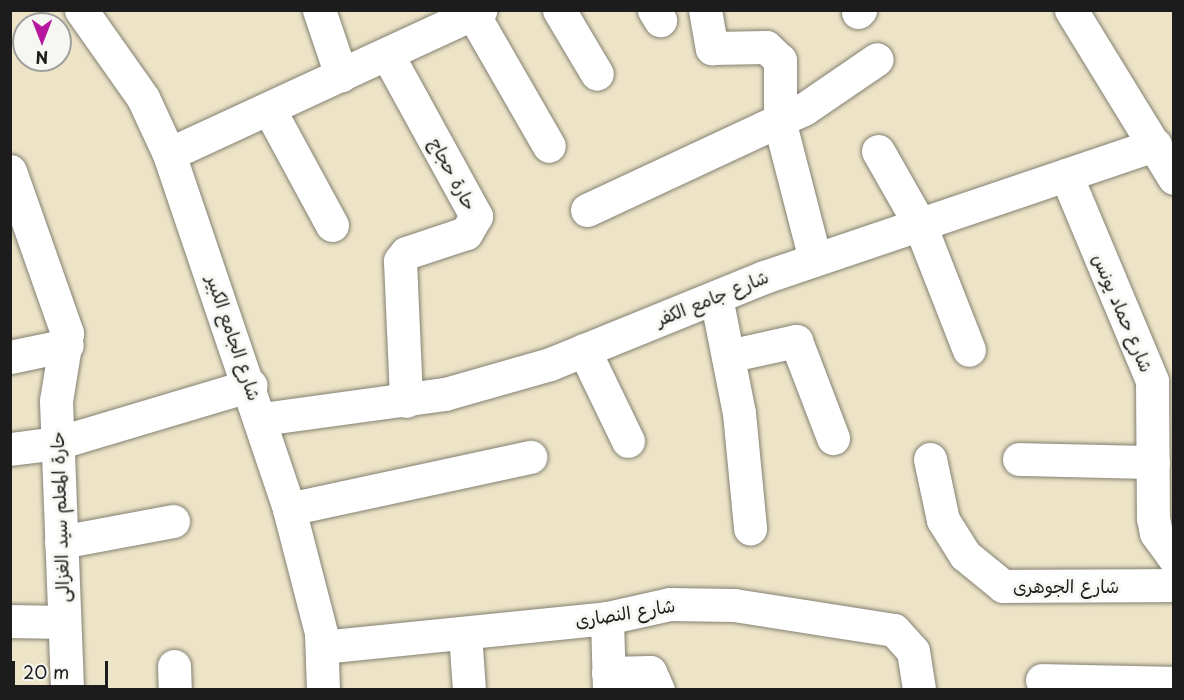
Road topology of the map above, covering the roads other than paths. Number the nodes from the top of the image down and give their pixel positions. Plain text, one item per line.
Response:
1 (81, 10) edge
2 (319, 10) edge
3 (559, 10) edge
4 (705, 10) edge
5 (1071, 10) edge
6 (476, 12) edge
7 (387, 54) junction
8 (877, 59) dead end
9 (597, 74) dead end
10 (341, 75) junction
11 (269, 109) junction
12 (781, 116) junction
13 (1155, 145) junction
14 (549, 146) dead end
15 (878, 151) dead end
16 (169, 154) junction
17 (10, 171) edge
18 (1066, 175) junction
19 (1173, 178) edge
20 (587, 210) dead end
21 (332, 225) dead end
22 (920, 225) junction
23 (814, 259) junction
24 (716, 297) junction
25 (67, 345) junction
26 (584, 350) junction
27 (969, 350) dead end
28 (728, 356) junction
29 (10, 357) edge
30 (251, 385) junction
31 (406, 401) junction
32 (262, 419) junction
33 (833, 438) dead end
34 (628, 441) dead end
35 (57, 443) junction
36 (10, 449) edge
37 (530, 458) dead end
38 (930, 459) dead end
39 (1019, 459) dead end
40 (1153, 462) junction
41 (289, 509) junction
42 (173, 521) dead end
43 (750, 528) dead end
44 (61, 542) junction
45 (1173, 558) edge
46 (1173, 585) edge
47 (607, 618) junction
48 (10, 621) edge
49 (64, 622) junction
50 (465, 633) junction
51 (322, 647) junction
52 (1042, 680) dead end
53 (608, 681) edge
54 (1173, 683) edge
55 (67, 690) edge
56 (323, 690) edge
57 (469, 690) edge
58 (658, 690) edge
59 (919, 690) edge

1 - 16 street, شارع الجامع الكبير
2 - 10 street
3 - 9 street
4 - 12 street
5 - 13 street
6 - 7 street
6 - 14 street
7 - 10 street
7 - 31 street, حارة حجاج
8 - 12 street
10 - 11 street
11 - 16 street
11 - 21 street
12 - 20 street
12 - 23 street
13 - 18 street, شارع جامع الكفر
13 - 19 street
15 - 22 street
16 - 30 street, شارع الجامع الكبير
17 - 25 street
18 - 22 street, شارع جامع الكفر
18 - 40 street, شارع حماد يونس
22 - 23 street, شارع جامع الكفر
22 - 27 street
23 - 24 street, شارع جامع الكفر
24 - 26 street, شارع جامع الكفر
24 - 28 street
25 - 29 street
25 - 35 street, حارة المعلم سيد الغزالى
26 - 31 street, شارع جامع الكفر
26 - 34 street
28 - 33 street
28 - 43 street
30 - 32 street, شارع الجامع الكبير
30 - 35 street
31 - 32 street, شارع جامع الكفر
32 - 41 street, شارع الجامع الكبير
35 - 36 street
35 - 44 street, حارة المعلم سيد الغزالى
37 - 41 street
38 - 46 street, شارع الجوهرى
39 - 40 street
40 - 45 street, شارع حماد يونس
41 - 51 street, شارع الجامع الكبير
42 - 44 street
44 - 49 street, حارة المعلم سيد الغزالى
47 - 50 street, شارع النصارى
47 - 53 street
47 - 59 street, شارع النصارى
48 - 49 street
49 - 55 street, حارة المعلم سيد الغزالى
50 - 51 street, شارع النصارى
50 - 57 street
51 - 56 street, شارع الجامع الكبير
52 - 54 street
53 - 58 street

